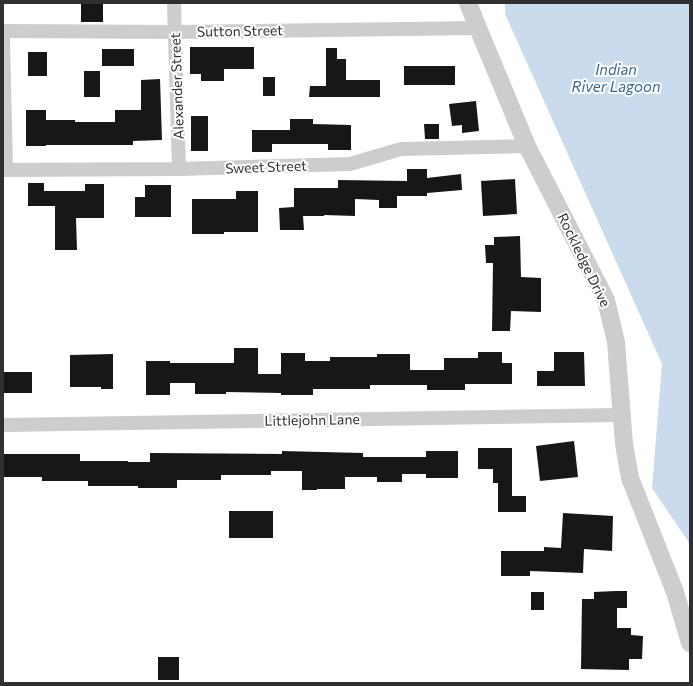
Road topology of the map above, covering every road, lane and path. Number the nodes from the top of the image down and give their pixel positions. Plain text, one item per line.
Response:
1 (174, 3) edge
2 (468, 3) edge
3 (478, 28) junction
4 (3, 31) edge
5 (176, 32) junction
6 (3, 39) edge
7 (527, 146) junction
8 (179, 169) junction
9 (5, 170) edge
10 (621, 415) junction
11 (3, 425) edge
12 (690, 643) edge

1 - 5 street, Alexander Street
2 - 3 street, Rockledge Drive
3 - 5 street, Sutton Street
3 - 7 street, Rockledge Drive
4 - 5 street, Sutton Street
5 - 8 street, Alexander Street
6 - 9 street
7 - 8 street, Sweet Street
7 - 10 street, Rockledge Drive
8 - 9 street, Sweet Street
10 - 11 street, Littlejohn Lane
10 - 12 street, Rockledge Drive

